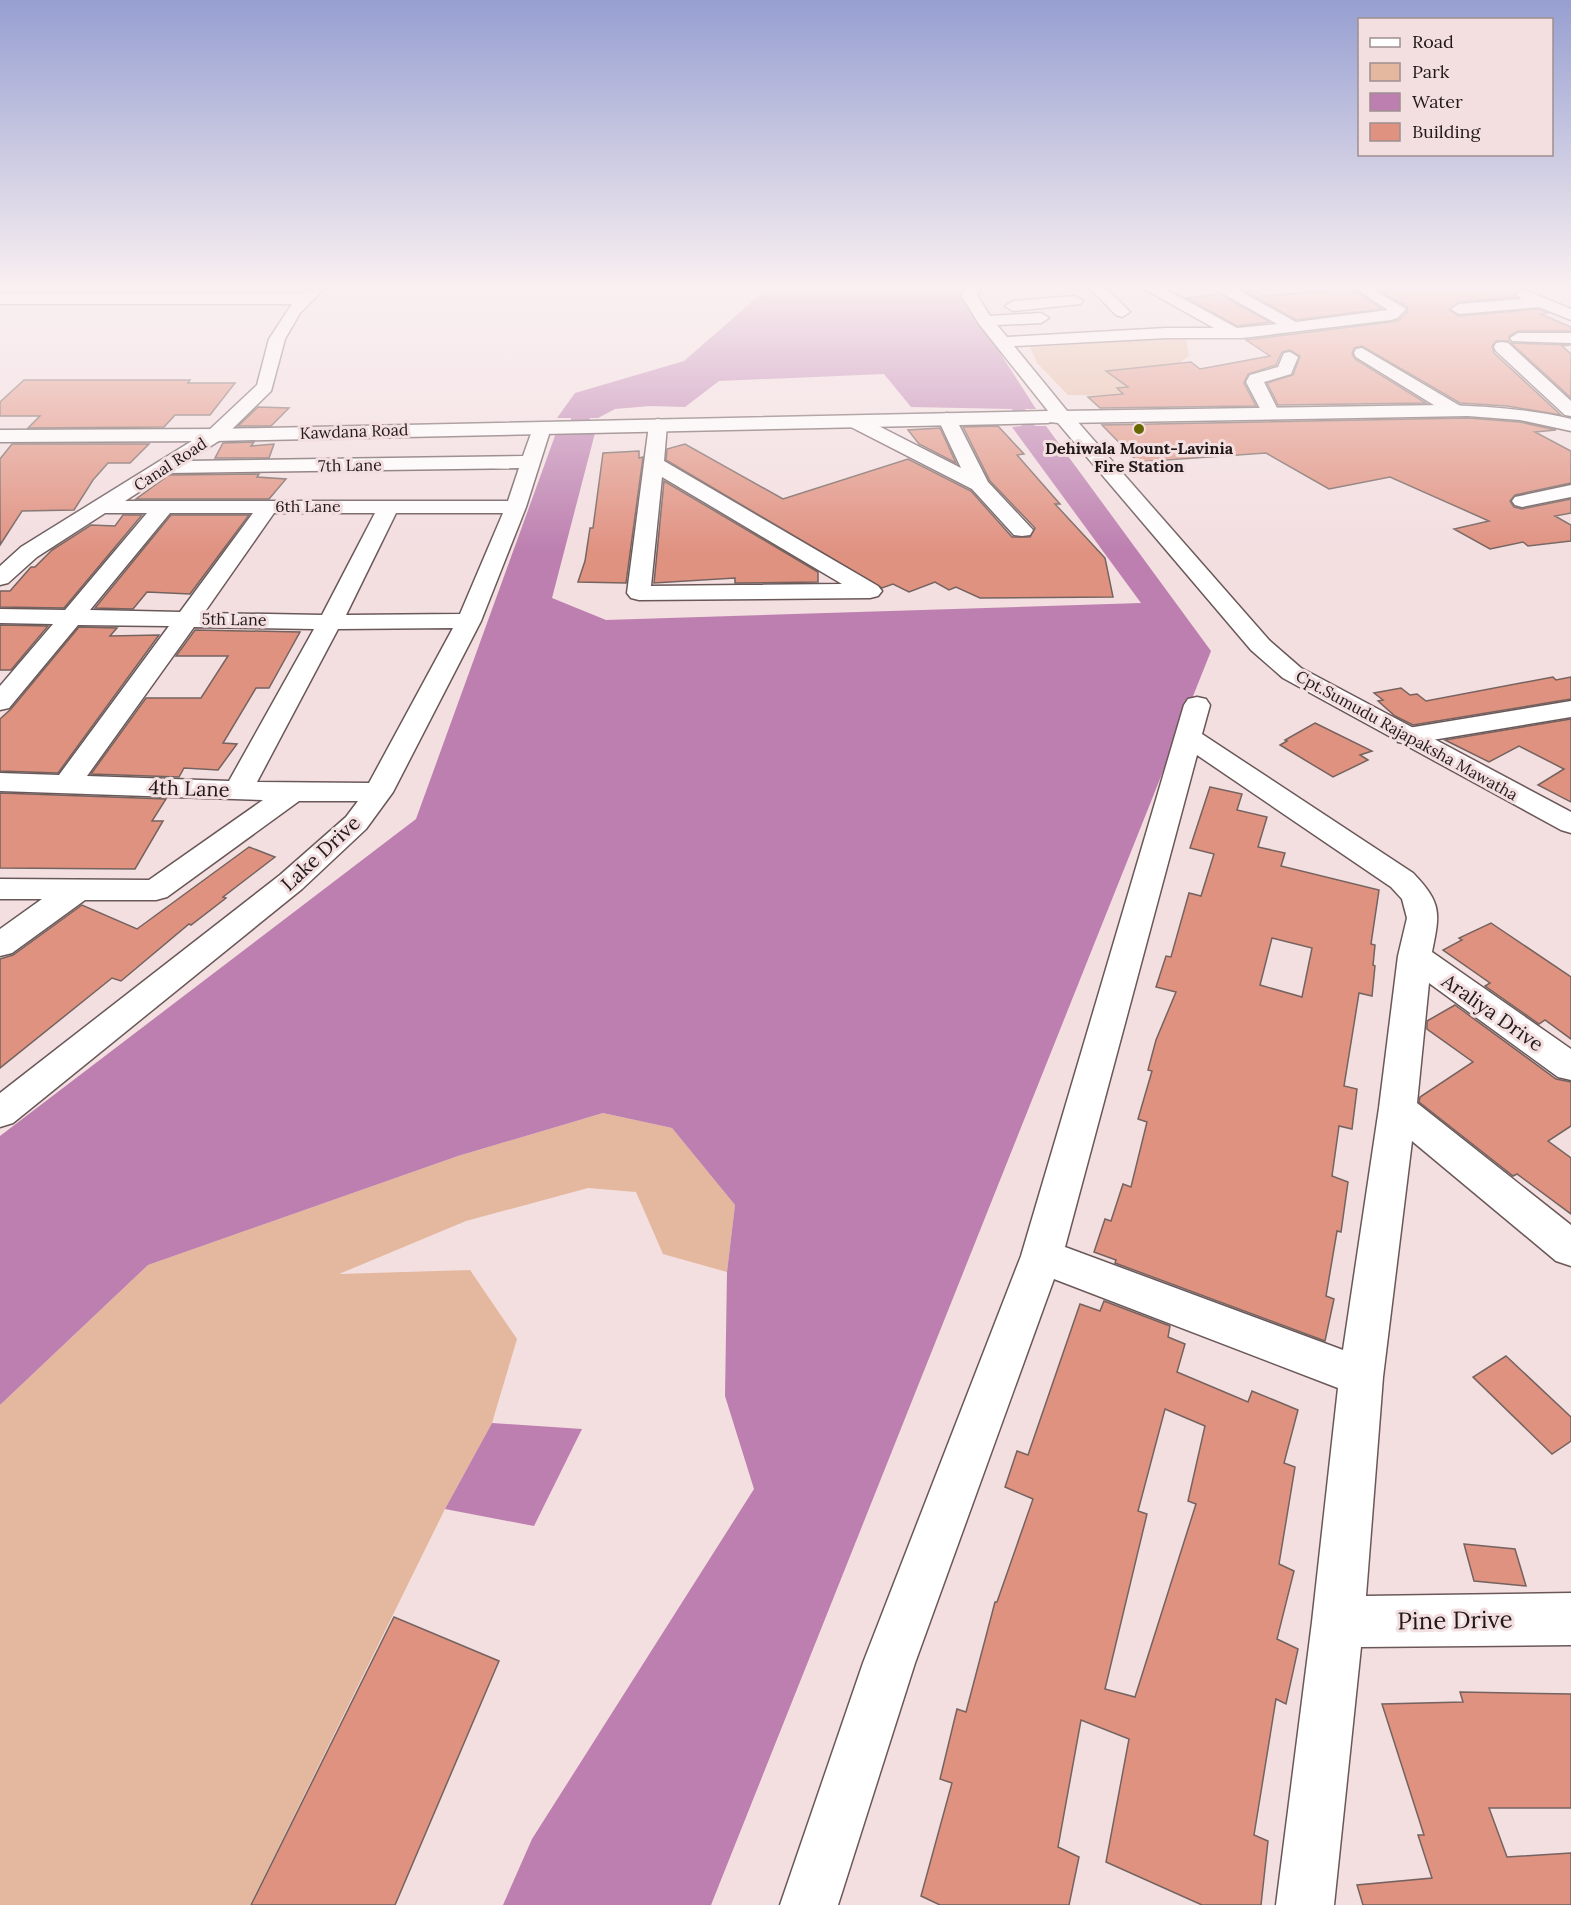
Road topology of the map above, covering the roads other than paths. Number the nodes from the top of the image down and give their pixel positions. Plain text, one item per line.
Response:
1 (268, 375) edge
2 (1026, 375) edge
3 (1269, 375) edge
4 (1397, 375) edge
5 (1539, 375) edge
6 (1456, 411) junction
7 (1571, 411) edge
8 (1270, 412) junction
9 (1055, 417) junction
10 (947, 419) junction
11 (852, 420) junction
12 (657, 425) junction
13 (1571, 425) edge
14 (553, 427) junction
15 (215, 435) junction
16 (1, 438) edge
17 (531, 462) junction
18 (655, 464) junction
19 (168, 467) junction
20 (979, 484) junction
21 (1571, 491) edge
22 (1522, 501) dead end
23 (269, 506) junction
24 (101, 507) junction
25 (164, 507) junction
26 (389, 507) junction
27 (516, 507) junction
28 (1022, 530) dead end
29 (0, 578) edge
30 (0, 616) edge
31 (72, 617) junction
32 (187, 618) junction
33 (469, 621) junction
34 (330, 622) junction
35 (0, 702) edge
36 (1571, 709) edge
37 (1408, 736) junction
38 (0, 782) edge
39 (68, 783) junction
40 (239, 789) junction
41 (292, 792) junction
42 (379, 792) junction
43 (1571, 824) edge
44 (0, 889) edge
45 (77, 890) junction
46 (0, 945) edge
47 (1415, 956) junction
48 (1571, 1067) edge
49 (1398, 1108) junction
50 (0, 1113) edge
51 (1571, 1249) edge
52 (1042, 1256) junction
53 (1361, 1377) junction
54 (1571, 1619) edge
55 (1338, 1622) junction
56 (809, 1905) edge
57 (1305, 1905) edge

1 - 15 street, Canal Road
2 - 9 street, Cpt.Sumudu Rajapaksha Mawatha
3 - 8 street
4 - 6 street
5 - 7 street
6 - 8 street, Kawdana Road
6 - 13 street, Kawdana Road
8 - 9 street, Kawdana Road
9 - 10 street, Kawdana Road
9 - 37 street, Cpt.Sumudu Rajapaksha Mawatha
10 - 11 street, Kawdana Road
10 - 20 street
11 - 12 street, Kawdana Road
11 - 20 street
12 - 14 street, Kawdana Road
12 - 18 street
14 - 15 street, Kawdana Road
14 - 17 street, Lake Drive
15 - 16 street, Kawdana Road
15 - 19 street, Canal Road
17 - 19 street, 7th Lane
17 - 27 street, Lake Drive
18 - 18 street
19 - 24 street, Canal Road
20 - 28 street
21 - 22 street
23 - 25 street, 6th Lane
23 - 26 street, 6th Lane
23 - 32 street
24 - 25 street, 6th Lane
24 - 29 street, Canal Road
25 - 31 street
26 - 27 street, 6th Lane
26 - 34 street
27 - 33 street, Lake Drive
30 - 31 street, 5th Lane
31 - 32 street, 5th Lane
31 - 35 street
32 - 34 street, 5th Lane
32 - 39 street
33 - 34 street, 5th Lane
33 - 42 street, Lake Drive
34 - 40 street
36 - 37 street
37 - 43 street, Cpt.Sumudu Rajapaksha Mawatha
38 - 39 street, 4th Lane
39 - 40 street, 4th Lane
40 - 41 street, 4th Lane
41 - 42 street, 4th Lane
41 - 45 street
42 - 50 street, Lake Drive
44 - 45 street
45 - 46 street
47 - 48 street, Araliya Drive
47 - 49 street
47 - 52 street
49 - 51 street
49 - 53 street
52 - 53 street
52 - 56 street
53 - 55 street
54 - 55 street, Pine Drive
55 - 57 street

